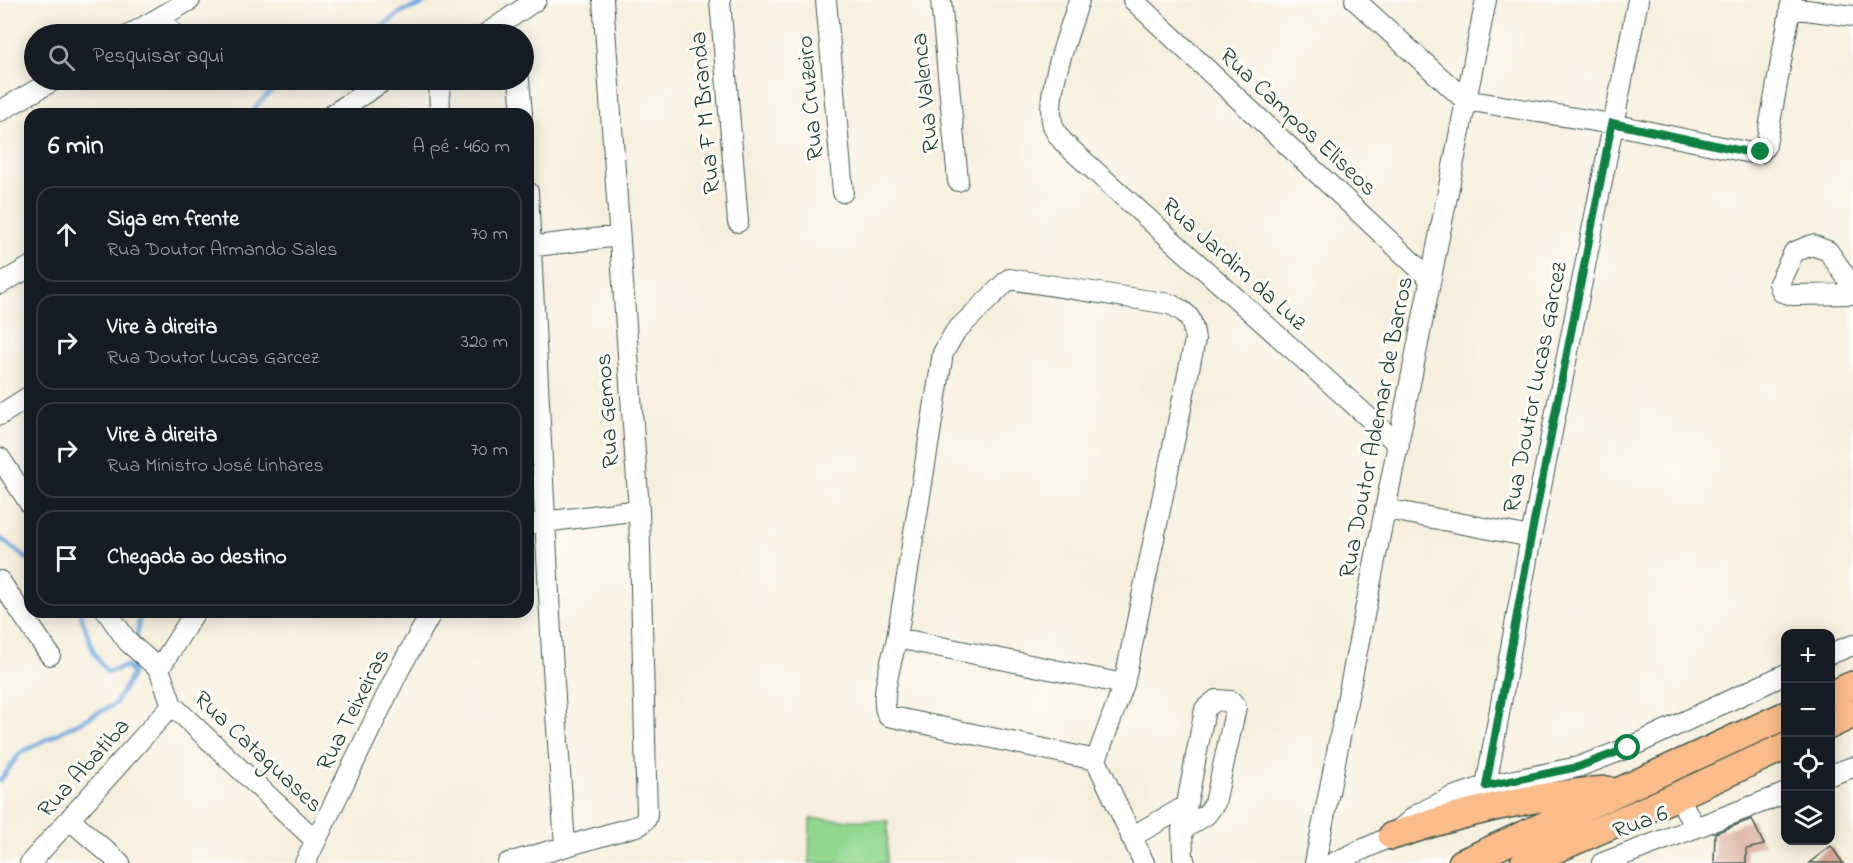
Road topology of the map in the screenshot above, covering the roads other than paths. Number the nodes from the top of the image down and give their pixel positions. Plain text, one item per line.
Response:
1 (190, 0) edge
2 (536, 0) edge
3 (603, 0) edge
4 (720, 0) edge
5 (826, 0) edge
6 (940, 0) edge
7 (1079, 0) edge
8 (1134, 0) edge
9 (1355, 0) edge
10 (1486, 0) edge
11 (1638, 0) edge
12 (1791, 4) edge
13 (1853, 16) edge
14 (161, 17) junction
15 (149, 24) edge
16 (166, 24) edge
17 (516, 24) edge
18 (37, 90) edge
19 (370, 90) edge
20 (439, 90) edge
21 (520, 90) edge
22 (1465, 100) junction
23 (342, 108) edge
24 (440, 108) edge
25 (521, 108) edge
26 (0, 111) edge
27 (1612, 123) junction
28 (958, 181) dead end
29 (843, 192) dead end
30 (738, 222) dead end
31 (619, 236) junction
32 (534, 247) edge
33 (24, 270) edge
34 (1430, 278) junction
35 (0, 284) edge
36 (1853, 287) edge
37 (1853, 294) edge
38 (24, 400) edge
39 (534, 405) edge
40 (0, 415) edge
41 (1399, 445) junction
42 (0, 458) edge
43 (24, 495) edge
44 (1386, 509) junction
45 (639, 510) junction
46 (537, 523) edge
47 (1531, 537) junction
48 (0, 581) edge
49 (24, 617) edge
50 (25, 618) edge
51 (110, 618) edge
52 (191, 618) edge
53 (429, 618) edge
54 (897, 638) junction
55 (1853, 645) edge
56 (1835, 652) edge
57 (50, 656) dead end
58 (159, 669) junction
59 (1781, 676) edge
60 (1124, 684) junction
61 (1853, 685) edge
62 (1835, 693) edge
63 (172, 705) junction
64 (1853, 714) edge
65 (1781, 717) edge
66 (1835, 723) edge
67 (1781, 748) edge
68 (1096, 760) junction
69 (1853, 767) edge
70 (1835, 773) edge
71 (1486, 786) junction
72 (1626, 788) junction
73 (1781, 795) edge
74 (1667, 801) junction
75 (1186, 806) junction
76 (70, 820) junction
77 (1695, 828) junction
78 (1182, 830) junction
79 (1392, 836) junction
80 (1131, 837) junction
81 (315, 840) junction
82 (565, 846) junction
83 (30, 863) edge
84 (120, 863) edge
85 (305, 863) edge
86 (508, 863) edge
87 (1144, 863) edge
88 (1185, 863) edge
89 (1315, 863) edge
90 (1333, 863) edge
91 (1462, 863) edge
92 (1524, 863) edge
93 (1557, 863) edge
94 (1602, 863) edge

1 - 14 street
2 - 17 street
3 - 31 street, Rua Gemos
4 - 30 street, Rua F M Branda
5 - 29 street, Rua Cruzeiro
6 - 28 street, Rua Valenca
7 - 41 street, Rua Jardim da Luz
8 - 34 street, Rua Campos Eliseos
9 - 22 street
10 - 22 street, Rua Doutor Ademar de Barros
11 - 27 street, Rua Doutor Lucas Garcez
12 - 13 street
12 - 27 street
14 - 15 street
14 - 16 street
18 - 26 street
19 - 23 street
20 - 24 street
21 - 25 street
22 - 27 street
22 - 34 street, Rua Doutor Ademar de Barros
27 - 47 street, Rua Doutor Lucas Garcez
31 - 32 street
31 - 45 street, Rua Gemos
33 - 35 street
34 - 41 street, Rua Doutor Ademar de Barros
36 - 37 street
38 - 40 street
39 - 46 street
41 - 44 street, Rua Doutor Ademar de Barros
42 - 43 street
44 - 47 street
44 - 89 street, Rua Doutor Ademar de Barros
45 - 46 street
45 - 82 street, Rua Gemos
46 - 82 street
47 - 71 street, Rua Doutor Lucas Garcez
48 - 49 street
50 - 57 street
51 - 58 street
52 - 58 street
53 - 81 street, Rua Teixeiras
54 - 60 street
54 - 60 street
54 - 68 street
55 - 56 street
58 - 63 street, Rua Cataguases
59 - 71 street
60 - 68 street
61 - 62 highway
63 - 76 street, Rua Abatiba
63 - 81 street, Rua Cataguases
64 - 66 highway
65 - 72 highway
67 - 74 highway
68 - 80 street
69 - 70 street
71 - 79 street
72 - 79 highway
72 - 91 highway
73 - 77 street
74 - 77 street, Rua 6
74 - 92 highway
74 - 93 highway
75 - 78 street
75 - 78 street
75 - 80 street
76 - 83 street, Rua Abatiba
76 - 84 street
77 - 94 street, Rua 6
78 - 88 street
79 - 90 street
80 - 87 street
81 - 85 street, Rua Teixeiras
82 - 86 street

